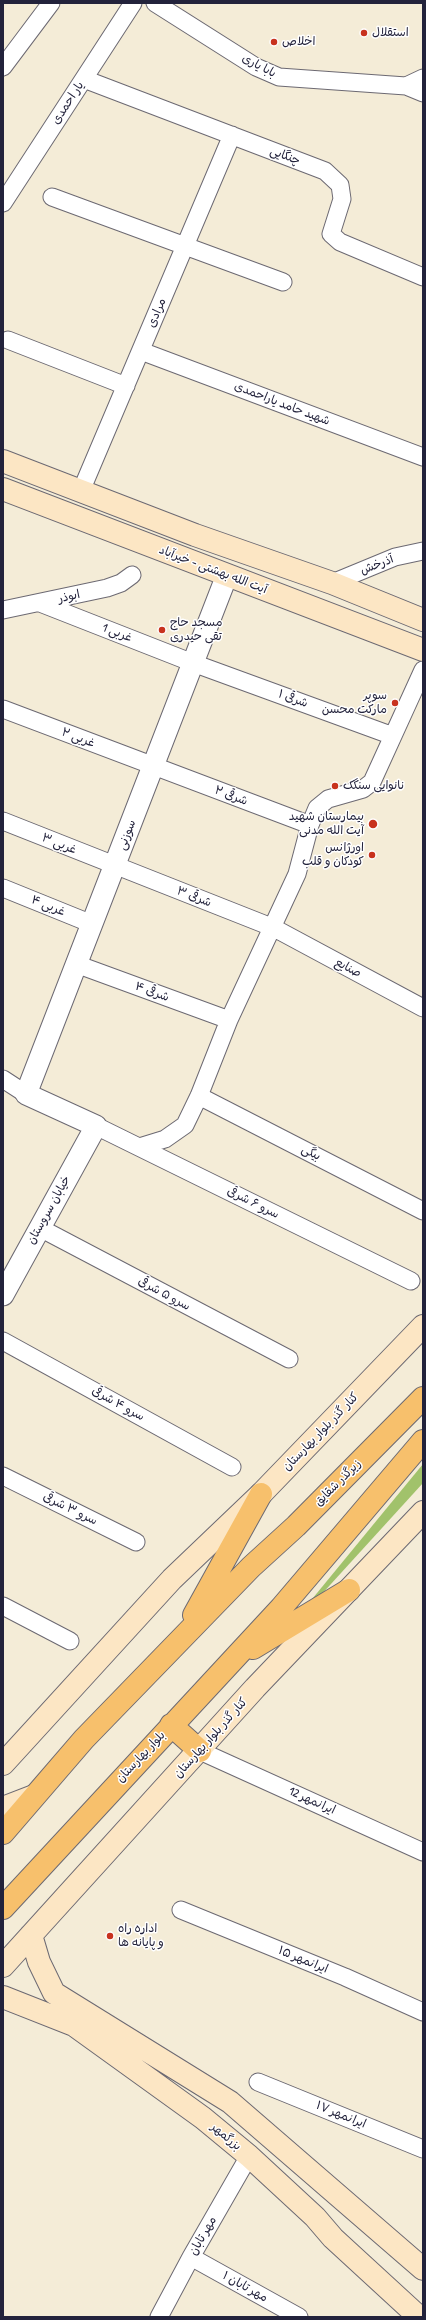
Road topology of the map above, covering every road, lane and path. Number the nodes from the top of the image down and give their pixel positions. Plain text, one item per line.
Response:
1 (51, 3) edge
2 (133, 3) edge
3 (155, 3) edge
4 (3, 67) edge
5 (423, 78) edge
6 (84, 79) junction
7 (406, 86) junction
8 (423, 94) edge
9 (232, 135) junction
10 (52, 197) dead end
11 (3, 203) edge
12 (185, 247) junction
13 (423, 276) edge
14 (283, 282) dead end
15 (8, 340) dead end
16 (141, 350) junction
17 (126, 386) junction
18 (423, 457) edge
19 (3, 461) edge
20 (56, 481) junction
21 (3, 489) edge
22 (81, 491) junction
23 (45, 506) junction
24 (236, 549) junction
25 (423, 551) edge
26 (132, 575) dead end
27 (227, 575) junction
28 (332, 583) junction
29 (40, 603) junction
30 (3, 610) edge
31 (423, 620) edge
32 (423, 650) edge
33 (193, 663) junction
34 (423, 670) edge
35 (3, 709) edge
36 (394, 736) junction
37 (153, 766) junction
38 (3, 821) edge
39 (310, 825) junction
40 (114, 866) junction
41 (3, 888) edge
42 (92, 924) junction
43 (274, 928) junction
44 (76, 964) junction
45 (423, 1008) edge
46 (229, 1020) junction
47 (3, 1079) edge
48 (26, 1094) junction
49 (199, 1096) junction
50 (96, 1126) junction
51 (139, 1147) junction
52 (423, 1211) edge
53 (40, 1228) junction
54 (411, 1281) dead end
55 (3, 1295) edge
56 (423, 1326) edge
57 (3, 1341) edge
58 (289, 1359) dead end
59 (423, 1398) edge
60 (423, 1441) edge
61 (232, 1467) dead end
62 (3, 1476) edge
63 (261, 1494) junction
64 (423, 1512) edge
65 (136, 1542) dead end
66 (349, 1590) junction
67 (3, 1606) edge
68 (70, 1641) dead end
69 (178, 1644) junction
70 (228, 1663) junction
71 (171, 1725) junction
72 (200, 1751) junction
73 (3, 1764) edge
74 (34, 1796) junction
75 (3, 1808) edge
76 (3, 1833) edge
77 (423, 1852) edge
78 (3, 1908) edge
79 (181, 1910) dead end
80 (32, 1935) junction
81 (3, 1966) edge
82 (3, 1998) edge
83 (423, 2012) edge
84 (258, 2082) dead end
85 (423, 2149) edge
86 (249, 2156) junction
87 (336, 2193) junction
88 (315, 2217) junction
89 (191, 2257) junction
90 (423, 2269) edge
91 (159, 2317) edge
92 (299, 2317) edge
93 (419, 2317) edge

1 - 4 street
2 - 6 street, یار احمدی
3 - 7 street, بابا یاری
5 - 7 street, بابا یاری
6 - 9 street, چنگایی
6 - 11 street, یار احمدی
7 - 8 street
9 - 12 street, مرادی
9 - 13 street, چنگایی
10 - 12 street
12 - 14 street
12 - 16 street, مرادی
15 - 17 street
16 - 17 street, مرادی
16 - 18 street, شهید حامد یاراحمدی
17 - 22 street, مرادی
19 - 20 main road
20 - 22 main road
20 - 23 main road
21 - 23 main road, آیت الله بهشتی - خیرآباد
22 - 24 main road
23 - 27 main road, آیت الله بهشتی - خیرآباد
24 - 27 main road
24 - 28 main road
25 - 28 street, آذرخش
26 - 29 street, ابوذر
27 - 32 main road, آیت الله بهشتی - خیرآباد
27 - 33 street, سوزنی
28 - 31 main road
29 - 30 street, ابوذر
29 - 33 street, غربی 1
33 - 36 street, شرقی ۱
33 - 37 street, سوزنی
34 - 36 street
35 - 37 street, غربی ۲
36 - 39 street
37 - 39 street, شرقی ۲
37 - 40 street, سوزنی
38 - 40 street, غربی ۳
39 - 43 street
40 - 42 street, سوزنی
40 - 43 street, شرقی ۳
41 - 42 street, غربی ۴
42 - 44 street, سوزنی
43 - 45 street, صنایع
43 - 46 street
44 - 46 street, شرقی ۴
44 - 48 street, سوزنی
46 - 49 street
47 - 48 street
48 - 50 street
49 - 51 street
49 - 52 street, بیگی
50 - 51 street, سرو ۶ شرقی
50 - 53 street, خیابان سروستان
51 - 54 street, سرو ۶ شرقی
53 - 55 street, خیابان سروستان
53 - 58 street, سرو ۵ شرقی
56 - 63 main road, کنار گذر بلوار بهارستان
57 - 61 street, سرو ۴ شرقی
59 - 69 main road, زیرگذر شقایق
60 - 70 main road, بلوار بهارستان
62 - 65 street, سرو ۳ شرقی
63 - 69 main road
63 - 73 main road, کنار گذر بلوار بهارستان
64 - 66 main road, کنار گذر بلوار بهارستان
66 - 70 main road
66 - 72 main road, کنار گذر بلوار بهارستان
67 - 68 street
69 - 74 main road
70 - 71 main road, بلوار بهارستان
71 - 72 main road
71 - 78 main road, بلوار بهارستان
72 - 77 street, ایرانمهر 12
72 - 80 main road, کنار گذر بلوار بهارستان
74 - 75 main road
74 - 76 main road
79 - 83 street, ایرانمهر ۱۵
80 - 81 main road, کنار گذر بلوار بهارستان
80 - 87 main road
82 - 86 main road, بزرگمهر
84 - 85 street, ایرانمهر ۱۷
86 - 88 main road, بزرگمهر
86 - 89 street, مهر تابان
87 - 88 main road
87 - 90 main road
88 - 93 main road, بزرگمهر
89 - 91 street, مهر تابان
89 - 92 street, مهر تابان ۱

